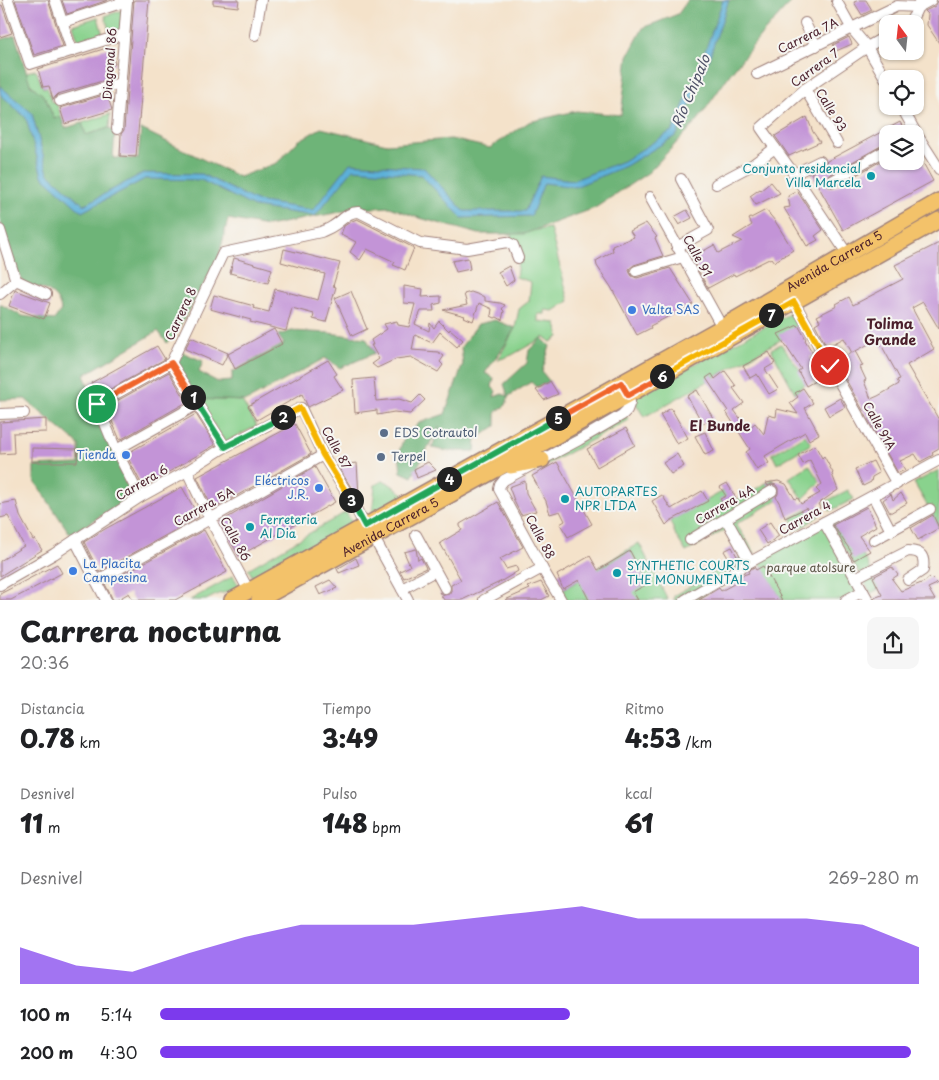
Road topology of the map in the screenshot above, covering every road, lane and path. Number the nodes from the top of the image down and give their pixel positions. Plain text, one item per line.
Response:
1 (8, 0) edge
2 (55, 0) edge
3 (261, 0) edge
4 (931, 0) edge
5 (127, 1) edge
6 (837, 2) dead end
7 (919, 3) edge
8 (896, 6) junction
9 (900, 15) edge
10 (914, 15) edge
11 (63, 22) junction
12 (805, 22) dead end
13 (852, 28) junction
14 (124, 34) junction
15 (255, 35) dead end
16 (879, 40) edge
17 (816, 46) junction
18 (867, 47) junction
19 (72, 51) junction
20 (880, 70) edge
21 (757, 74) dead end
22 (120, 83) junction
23 (805, 89) junction
24 (60, 101) dead end
25 (117, 129) dead end
26 (837, 143) dead end
27 (924, 146) edge
28 (775, 148) junction
29 (879, 154) edge
30 (820, 161) dead end
31 (939, 169) edge
32 (794, 174) junction
33 (681, 179) dead end
34 (832, 180) dead end
35 (716, 184) dead end
36 (650, 197) dead end
37 (939, 202) edge
38 (939, 220) edge
39 (0, 230) edge
40 (677, 247) junction
41 (848, 255) junction
42 (683, 257) junction
43 (518, 258) dead end
44 (636, 271) dead end
45 (16, 281) junction
46 (0, 294) edge
47 (46, 294) dead end
48 (794, 302) junction
49 (722, 327) junction
50 (171, 363) junction
51 (625, 389) junction
52 (198, 404) junction
53 (300, 408) joint
54 (24, 413) dead end
55 (0, 414) edge
56 (225, 447) junction
57 (116, 450) junction
58 (323, 455) junction
59 (542, 460) junction
60 (939, 460) edge
61 (497, 469) junction
62 (187, 471) junction
63 (897, 484) junction
64 (772, 491) dead end
65 (873, 496) junction
66 (140, 497) junction
67 (930, 509) dead end
68 (210, 519) junction
69 (726, 519) junction
70 (824, 522) junction
71 (891, 531) junction
72 (369, 532) junction
73 (416, 535) dead end
74 (74, 540) junction
75 (690, 540) dead end
76 (874, 540) dead end
77 (750, 562) junction
78 (542, 568) junction
79 (435, 571) junction
80 (855, 578) junction
81 (96, 580) junction
82 (908, 580) dead end
83 (0, 584) edge
84 (445, 588) dead end
85 (254, 595) edge
86 (403, 596) edge
87 (865, 596) edge
88 (106, 600) edge
89 (232, 600) edge
90 (484, 600) edge
91 (561, 600) edge
92 (685, 600) edge
93 (846, 600) edge

1 - 19 street
2 - 11 street
3 - 15 street
4 - 7 street
5 - 11 street
5 - 14 street, Diagonal 86
6 - 13 street
7 - 8 street
7 - 10 street
8 - 9 street
8 - 13 street, Carrera 7A
11 - 19 street
12 - 17 street
13 - 17 street, Carrera 7A
13 - 18 street
14 - 19 street
14 - 22 street, Diagonal 86
16 - 18 street, Carrera 7
17 - 21 street, Carrera 7A
18 - 20 street
18 - 23 street, Carrera 7
22 - 24 street
22 - 25 street, Diagonal 86
23 - 26 street, Calle 93
23 - 28 street, Carrera 7
27 - 31 street
28 - 32 street
28 - 35 street
29 - 34 street
30 - 32 street
32 - 41 street
33 - 40 street
36 - 40 street, Calle 91
37 - 41 main road, Avenida Carrera 5
38 - 48 main road, Avenida Carrera 5
39 - 45 street
40 - 42 street, Calle 91
41 - 49 main road, Avenida Carrera 5
42 - 44 street
42 - 49 street, Calle 91
43 - 50 street, Carrera 8
45 - 46 street
45 - 47 street
48 - 51 main road, Avenida Carrera 5
48 - 63 street, Calle 91A
49 - 51 main road, Avenida Carrera 5
50 - 52 street
50 - 57 street
51 - 59 street
51 - 61 main road, Avenida Carrera 5
51 - 72 main road, Avenida Carrera 5
52 - 56 street
52 - 57 street
53 - 56 street, Carrera 6
53 - 58 street, Calle 87
54 - 55 street
56 - 62 street, Carrera 6
57 - 66 street
58 - 68 street, Carrera 5A
58 - 72 street, Calle 87
59 - 61 main road
59 - 78 street, Calle 88
60 - 63 street, Carrera 4
61 - 72 main road, Avenida Carrera 5
62 - 66 street, Carrera 6
62 - 68 street, Calle 86
63 - 65 street, Carrera 4
64 - 69 street, Carrera 4A
65 - 70 street, Carrera 4
65 - 71 street
66 - 74 street, Carrera 6
67 - 71 street
68 - 81 street, Carrera 5A
68 - 85 street, Calle 86
69 - 75 street, Carrera 4A
69 - 77 street
70 - 77 street, Carrera 4
70 - 80 street
71 - 76 street
72 - 85 main road, Avenida Carrera 5
72 - 86 street, Calle 87
73 - 79 street
74 - 81 street
74 - 83 street, Carrera 6
77 - 92 street, Carrera 4
78 - 90 street
78 - 91 street, Calle 88
79 - 84 street
79 - 86 street
80 - 82 street
80 - 87 street
81 - 88 street
85 - 89 main road, Avenida Carrera 5
87 - 93 street

